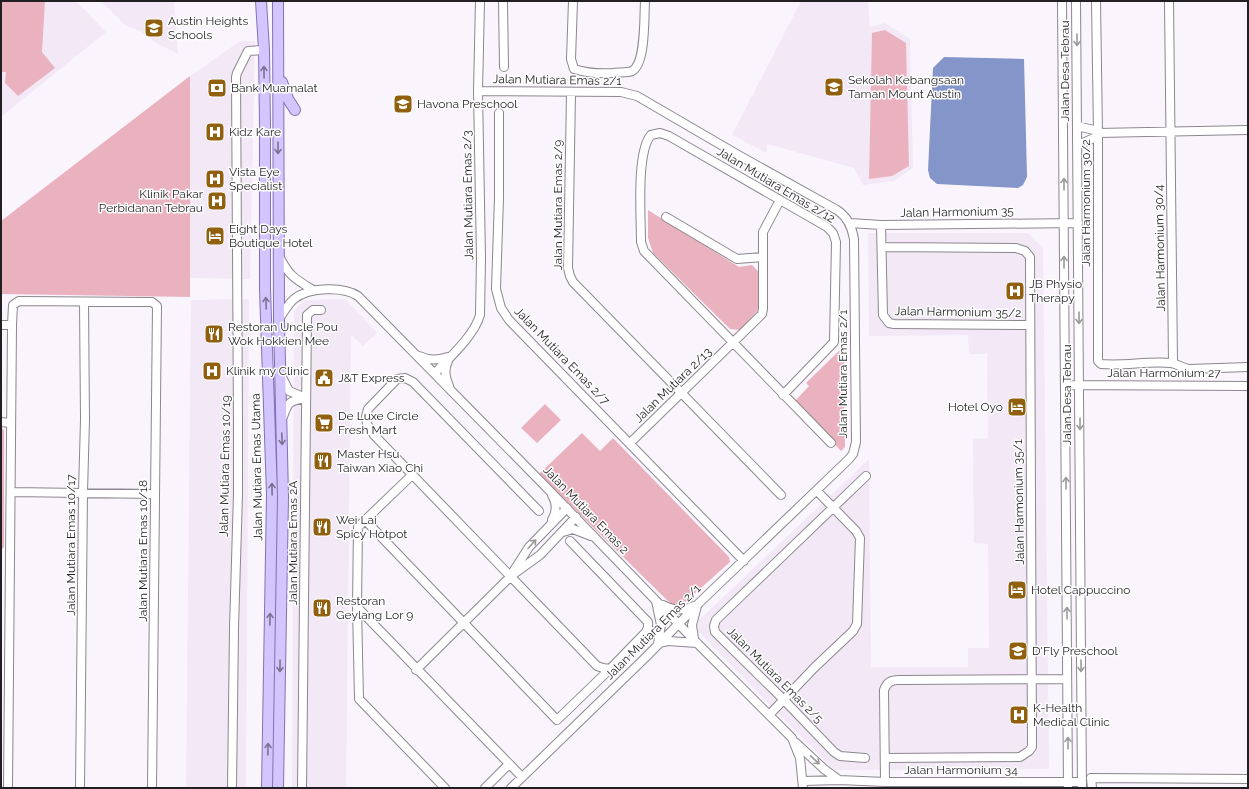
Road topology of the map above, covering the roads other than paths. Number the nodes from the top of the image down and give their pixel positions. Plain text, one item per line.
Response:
1 (261, 1) edge
2 (278, 1) edge
3 (480, 1) edge
4 (503, 1) edge
5 (573, 1) edge
6 (645, 1) edge
7 (1062, 1) edge
8 (1076, 1) edge
9 (1096, 1) edge
10 (1169, 1) edge
11 (264, 50) junction
12 (504, 67) dead end
13 (279, 69) junction
14 (478, 92) junction
15 (571, 92) junction
16 (279, 109) junction
17 (295, 110) dead end
18 (499, 113) dead end
19 (265, 125) junction
20 (1077, 126) junction
21 (1248, 130) edge
22 (1171, 132) junction
23 (1098, 133) junction
24 (1078, 145) junction
25 (780, 200) junction
26 (666, 217) dead end
27 (850, 223) junction
28 (1064, 223) junction
29 (1078, 223) junction
30 (880, 224) junction
31 (882, 247) junction
32 (278, 256) junction
33 (763, 257) junction
34 (313, 290) junction
35 (84, 302) junction
36 (322, 310) dead end
37 (279, 319) junction
38 (1, 325) edge
39 (12, 325) junction
40 (1030, 325) junction
41 (733, 343) junction
42 (415, 353) junction
43 (450, 357) junction
44 (1173, 363) junction
45 (1248, 367) edge
46 (280, 372) junction
47 (435, 373) junction
48 (1065, 385) junction
49 (1079, 385) junction
50 (1248, 386) edge
51 (451, 389) junction
52 (681, 393) junction
53 (783, 394) junction
54 (306, 398) junction
55 (1, 422) edge
56 (10, 422) junction
57 (282, 423) junction
58 (630, 443) junction
59 (831, 443) dead end
60 (412, 475) junction
61 (866, 476) dead end
62 (544, 485) junction
63 (817, 491) junction
64 (11, 492) junction
65 (83, 492) junction
66 (155, 494) junction
67 (781, 495) dead end
68 (567, 508) junction
69 (834, 508) junction
70 (539, 511) dead end
71 (576, 517) junction
72 (365, 520) junction
73 (549, 526) junction
74 (559, 535) junction
75 (570, 541) dead end
76 (602, 544) junction
77 (1, 556) edge
78 (10, 556) junction
79 (1066, 560) junction
80 (1080, 560) junction
81 (744, 561) junction
82 (510, 576) junction
83 (656, 600) junction
84 (698, 604) junction
85 (357, 607) junction
86 (463, 623) junction
87 (678, 624) junction
88 (697, 643) junction
89 (658, 644) junction
90 (610, 669) junction
91 (416, 670) junction
92 (1033, 678) junction
93 (1067, 679) junction
94 (783, 699) junction
95 (769, 715) junction
96 (792, 738) junction
97 (4, 748) edge
98 (865, 758) dead end
99 (885, 758) junction
100 (508, 765) junction
101 (522, 777) junction
102 (1248, 779) edge
103 (840, 780) junction
104 (885, 782) junction
105 (804, 785) edge
106 (1068, 785) edge
107 (1082, 785) edge
108 (279, 786) edge
109 (8, 788) edge
110 (80, 788) edge
111 (152, 788) edge
112 (232, 788) edge
113 (267, 788) edge
114 (302, 788) edge
115 (445, 788) edge
116 (485, 788) edge
117 (511, 788) edge
118 (1092, 788) edge

1 - 11 main road, Jalan Mutiara Emas Utama
2 - 13 main road, Jalan Mutiara Emas Utama
3 - 14 street, Jalan Mutiara Emas 2/3
4 - 12 street
5 - 6 street
28 -> 7 street, Jalan Desa Tebrau
8 -> 20 street, Jalan Desa Tebrau
9 - 23 street
10 - 22 street, Jalan Harmonium 30/4
19 -> 11 main road, Jalan Mutiara Emas Utama
11 - 112 street, Jalan Mutiara Emas 10/19
13 - 16 main road, Jalan Mutiara Emas Utama
13 - 17 main road
14 - 15 street, Jalan Mutiara Emas 2/1
14 - 43 street, Jalan Mutiara Emas 2/3
15 - 27 street, Jalan Mutiara Emas 2/1
15 - 52 street, Jalan Mutiara Emas 2/9
16 - 19 main road
16 -> 32 main road, Jalan Mutiara Emas Utama
18 - 58 street, Jalan Mutiara Emas 2/7
113 -> 19 main road, Jalan Mutiara Emas Utama
20 - 23 street
20 - 24 street, Jalan Desa Tebrau
21 - 22 street
22 - 23 street
22 - 44 street, Jalan Harmonium 30/4
23 - 24 street
23 - 44 street, Jalan Harmonium 30/2
24 - 29 street, Jalan Desa Tebrau
25 - 33 street, Jalan Mutiara 2/13
25 - 41 street, Jalan Mutiara Emas 2/12
25 - 53 street, Jalan Mutiara Emas 2/12
26 - 33 street
27 - 30 street, Jalan Harmonium 35
27 - 63 street, Jalan Mutiara Emas 2/1
28 - 29 street, Jalan Harmonium 35
28 - 30 street, Jalan Harmonium 35
48 -> 28 street, Jalan Desa Tebrau
29 -> 49 street, Jalan Desa Tebrau
30 - 31 street, Jalan Harmonium 35/2
31 - 40 street, Jalan Harmonium 35/2
31 - 40 street, Jalan Harmonium 35/1
32 - 34 street
32 - 37 main road, Jalan Mutiara Emas Utama
33 - 41 street, Jalan Mutiara 2/13
34 - 37 street, Jalan Mutiara Emas 2
34 - 42 street, Jalan Mutiara Emas 2
35 - 39 street
35 - 65 street, Jalan Mutiara Emas 10/17
35 - 66 street, Jalan Mutiara Emas 10/18
36 - 54 street, Jalan Mutiara Emas 2A
37 - 46 main road, Jalan Mutiara Emas Utama
38 - 39 street
39 - 56 street
40 - 92 street, Jalan Harmonium 35/1
41 - 52 street, Jalan Mutiara 2/13
41 - 53 street
42 - 43 street
42 - 47 street, Jalan Mutiara Emas 2
43 - 47 street, Jalan Mutiara Emas 2/3
43 - 51 street
44 - 45 street, Jalan Harmonium 30/2
46 - 54 street
46 - 57 main road, Jalan Mutiara Emas Utama
47 - 51 street, Jalan Mutiara Emas 2
48 - 49 street, Jalan Harmonium 27
79 -> 48 street, Jalan Desa Tebrau
49 - 50 street, Jalan Harmonium 27
49 -> 80 street, Jalan Desa Tebrau
51 - 62 street, Jalan Mutiara Emas 2
52 - 58 street, Jalan Mutiara 2/13
52 - 67 street, Jalan Mutiara Emas 2/9
53 - 59 street
54 - 57 street
54 - 114 street, Jalan Mutiara Emas 2A
55 - 56 street
56 - 64 street
57 -> 108 main road, Jalan Mutiara Emas Utama
58 - 81 street, Jalan Mutiara Emas 2/7
60 - 70 street
60 - 72 street
60 - 82 street
61 - 69 street
62 - 68 street, Jalan Mutiara Emas 2
62 - 73 street
63 - 69 street
63 - 81 street, Jalan Mutiara Emas 2/1
64 - 65 street
64 - 78 street
65 - 66 street
65 - 110 street, Jalan Mutiara Emas 10/17
66 - 111 street, Jalan Mutiara Emas 10/18
68 - 71 street, Jalan Mutiara Emas 2
68 - 73 street
69 - 94 street
69 - 94 street, Jalan Mutiara Emas 2/5
71 - 74 street
71 - 76 street, Jalan Mutiara Emas 2
72 - 85 street
72 - 86 street
82 -> 73 street
74 - 76 street
74 - 82 street
75 - 90 street
76 - 83 street, Jalan Mutiara Emas 2
77 - 78 street
78 - 97 street
79 - 80 street
93 -> 79 street, Jalan Desa Tebrau
80 -> 107 street, Jalan Desa Tebrau
81 - 84 street, Jalan Mutiara Emas 2/1
82 - 86 street
82 - 90 street
83 - 84 street
83 - 87 street, Jalan Mutiara Emas 2
83 - 89 street
84 - 87 street, Jalan Mutiara Emas 2/1
84 - 88 street
85 - 91 street
85 - 115 street
86 - 90 street
86 - 91 street
87 - 88 street, Jalan Mutiara Emas 2
87 - 89 street, Jalan Mutiara Emas 2/1
88 - 89 street
88 - 95 street, Jalan Mutiara Emas 2
89 - 101 street, Jalan Mutiara Emas 2/1
91 - 100 street
92 - 93 street
92 - 99 street, Jalan Harmonium 35/1
92 - 99 street
106 -> 93 street, Jalan Desa Tebrau
94 - 95 street
94 - 98 street, Jalan Mutiara Emas 2/5
95 - 96 street, Jalan Mutiara Emas 2
96 -> 103 street
96 - 105 street, Jalan Mutiara Emas 2
97 - 109 street
99 - 104 street
100 - 101 street
100 - 116 street
101 - 117 street, Jalan Mutiara Emas 2/1
102 - 118 street
103 - 104 street, Jalan Harmonium 34
103 - 105 street, Jalan Harmonium 34
104 - 106 street, Jalan Harmonium 34
106 - 107 street, Jalan Harmonium 34

